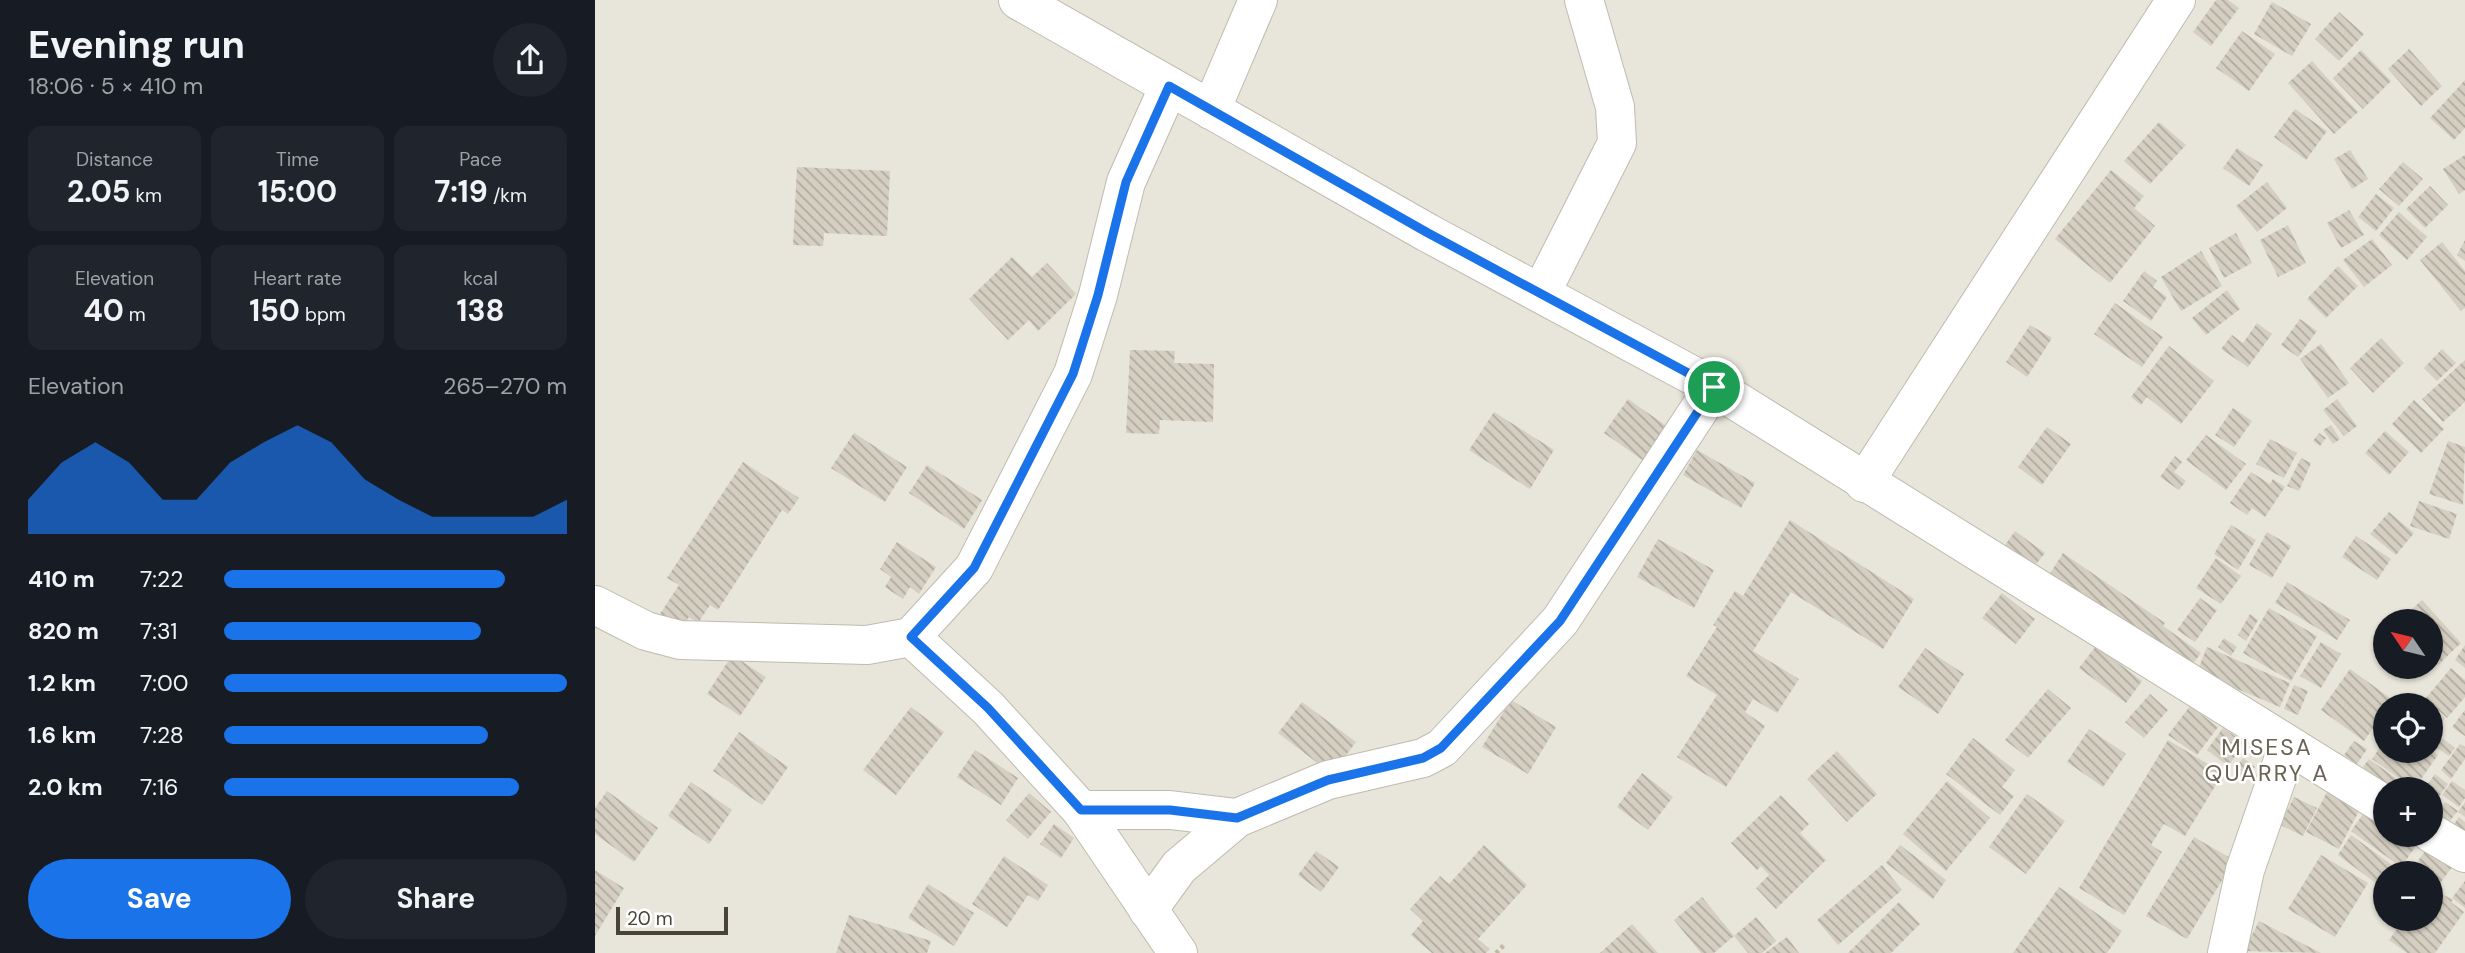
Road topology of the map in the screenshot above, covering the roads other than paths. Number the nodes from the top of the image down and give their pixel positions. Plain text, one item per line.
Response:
1 (1018, 0) edge
2 (1258, 0) edge
3 (1584, 0) edge
4 (2175, 0) edge
5 (1169, 86) junction
6 (1211, 110) junction
7 (1541, 293) junction
8 (1714, 387) junction
9 (1864, 482) junction
10 (595, 605) edge
11 (911, 637) junction
12 (2288, 746) junction
13 (2373, 798) edge
14 (1081, 810) junction
15 (1237, 818) junction
16 (2443, 840) edge
17 (2465, 853) edge
18 (1149, 910) junction
19 (1178, 953) edge
20 (2227, 953) edge

1 - 5 street
2 - 6 street
3 - 7 street
4 - 9 street
5 - 6 street
5 - 11 street
6 - 7 street
7 - 8 street
8 - 9 street
8 - 15 street
9 - 12 street
10 - 11 street
11 - 14 street
12 - 13 street
12 - 20 street
14 - 15 street
14 - 18 street
15 - 18 street
16 - 17 street
18 - 19 street

